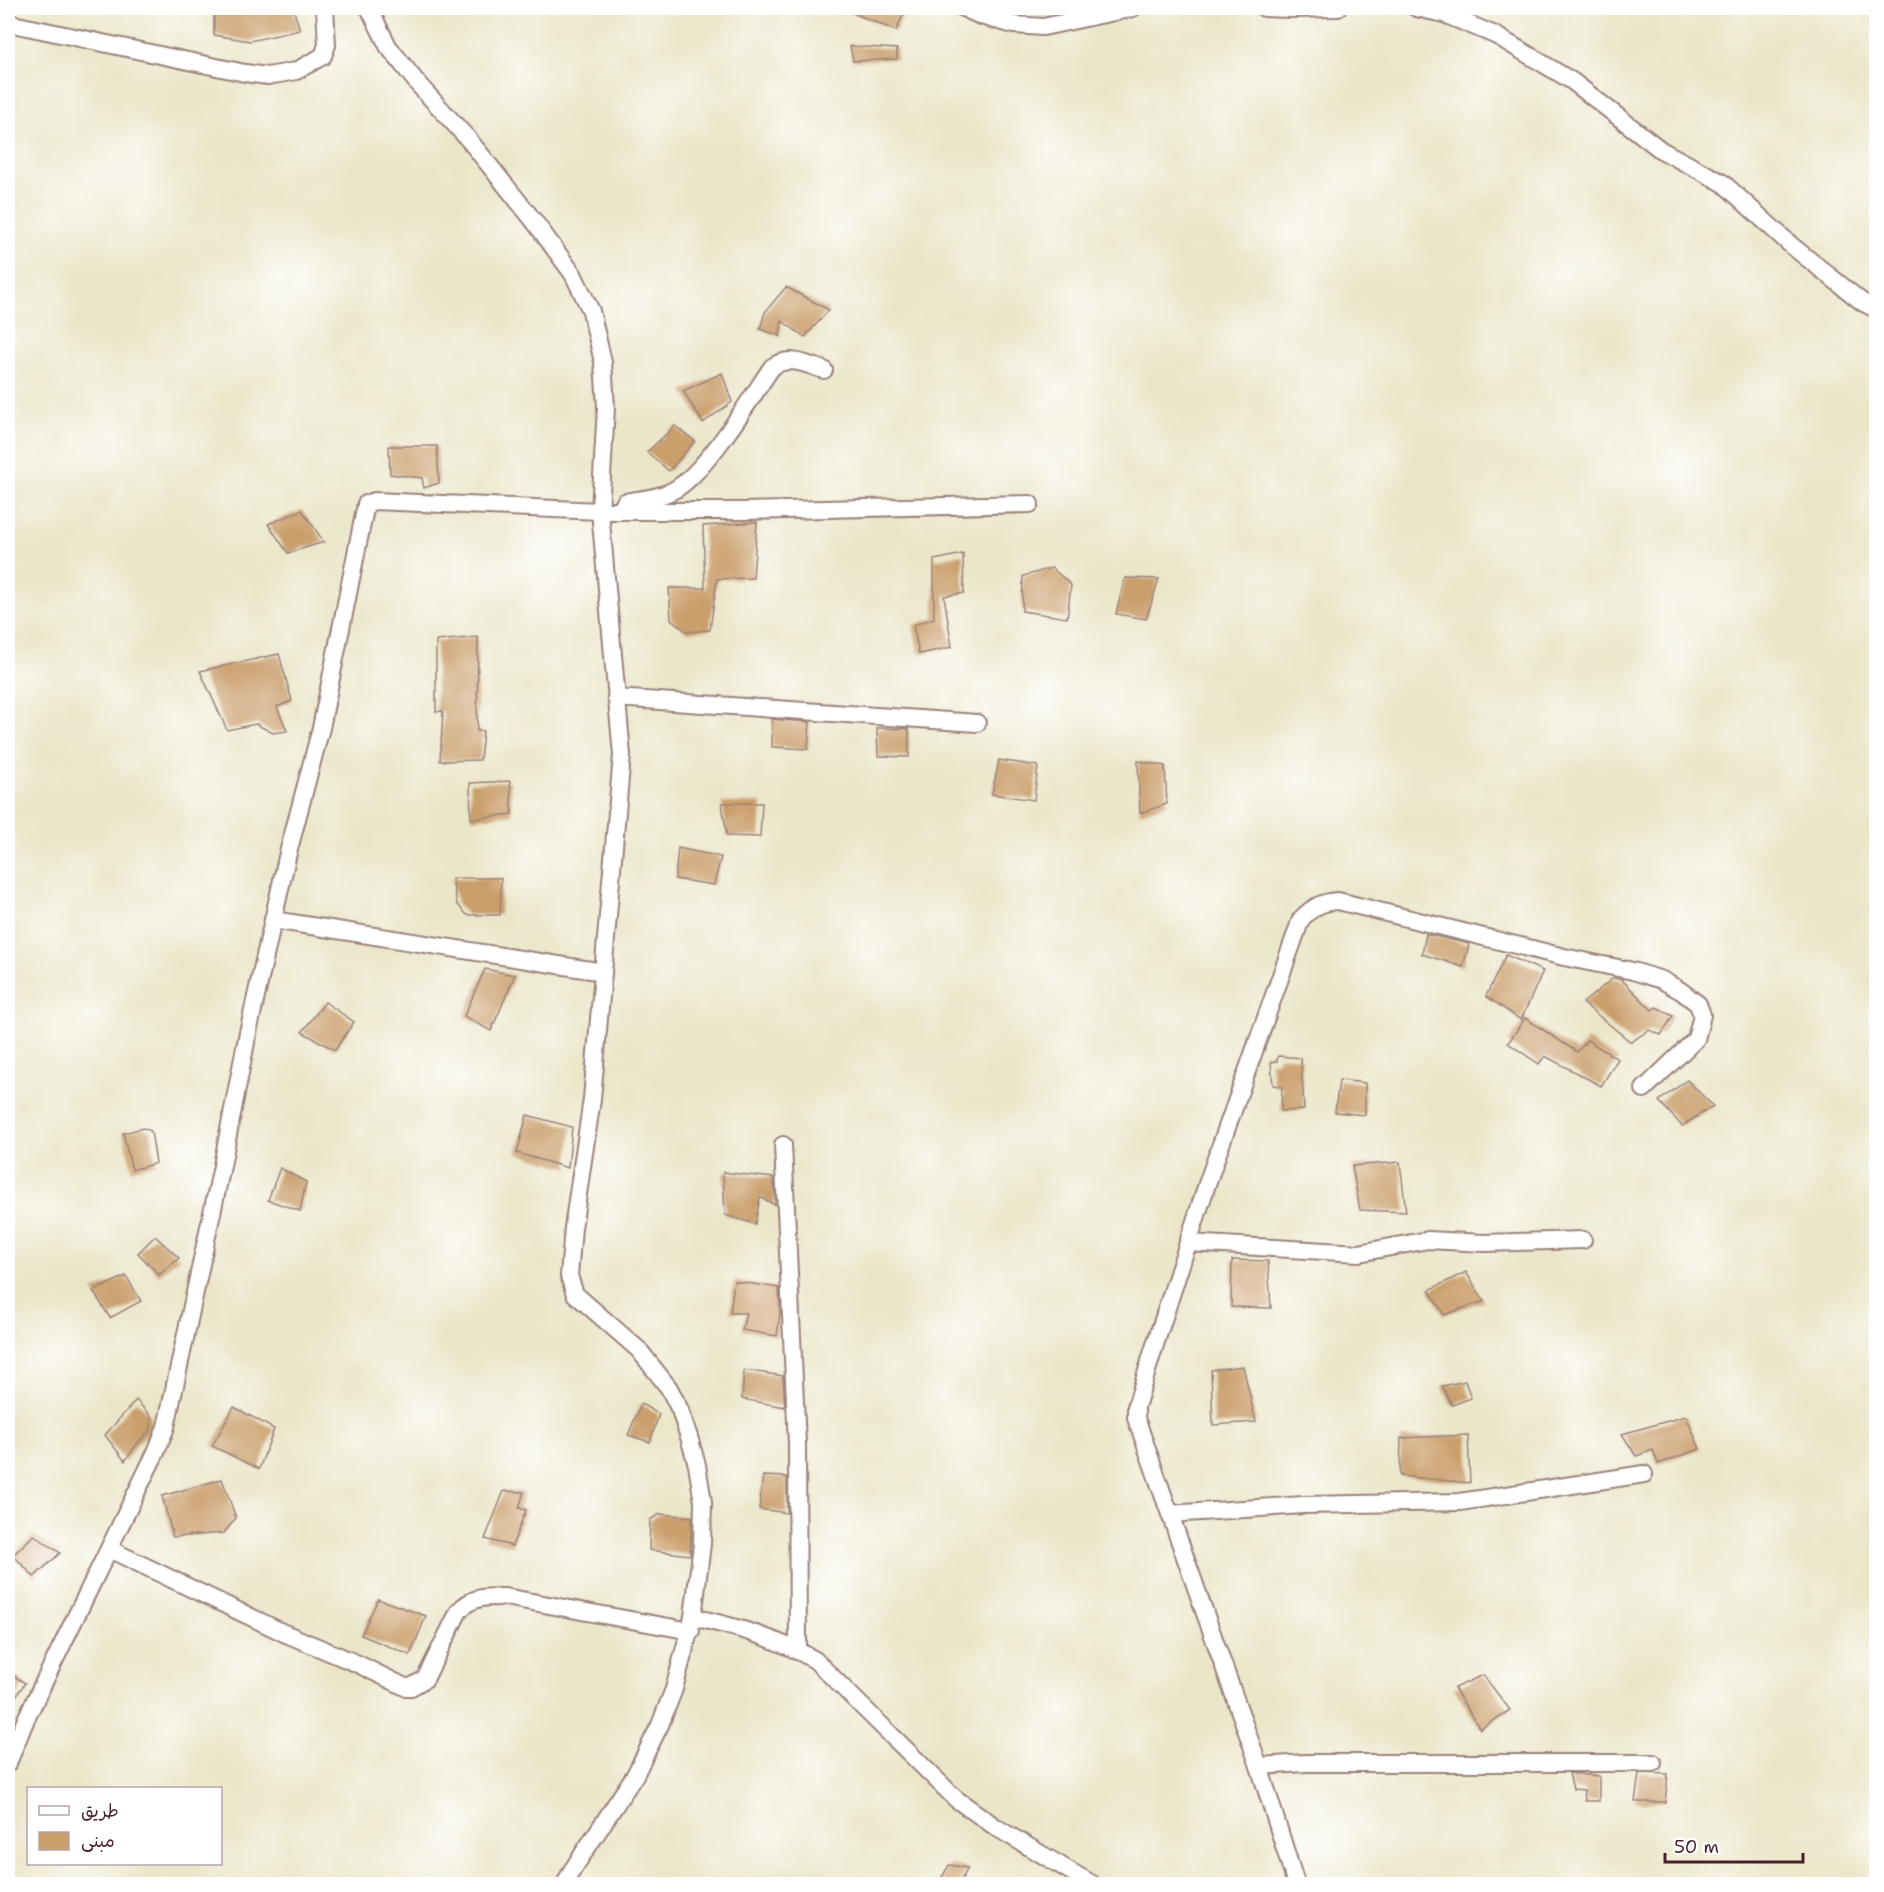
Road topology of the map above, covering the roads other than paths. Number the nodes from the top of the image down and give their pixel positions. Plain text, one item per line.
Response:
1 (325, 8) edge
2 (369, 8) edge
3 (963, 8) edge
4 (1133, 8) edge
5 (1264, 8) edge
6 (1338, 8) edge
7 (1416, 8) edge
8 (8, 23) edge
9 (1876, 309) edge
10 (824, 370) dead end
11 (1030, 504) dead end
12 (600, 511) junction
13 (620, 511) junction
14 (616, 698) junction
15 (976, 723) dead end
16 (273, 920) junction
17 (603, 972) junction
18 (1644, 1089) dead end
19 (783, 1145) dead end
20 (1583, 1240) dead end
21 (1188, 1243) junction
22 (1644, 1474) dead end
23 (1170, 1514) junction
24 (108, 1549) junction
25 (692, 1624) junction
26 (798, 1650) junction
27 (8, 1763) edge
28 (1653, 1763) dead end
29 (1258, 1766) junction
30 (565, 1884) edge
31 (1092, 1884) edge
32 (1296, 1884) edge

1 - 8 street
2 - 12 street
3 - 4 street
5 - 6 street
7 - 9 street
10 - 13 street
11 - 13 street
12 - 13 street
12 - 14 street
12 - 16 street
14 - 15 street
14 - 17 street
16 - 17 street
16 - 24 street
17 - 25 street
18 - 21 street
19 - 26 street
20 - 21 street
21 - 23 street
22 - 23 street
23 - 29 street
24 - 25 street
24 - 27 street
25 - 26 street
25 - 30 street
26 - 31 street
28 - 29 street
29 - 32 street

